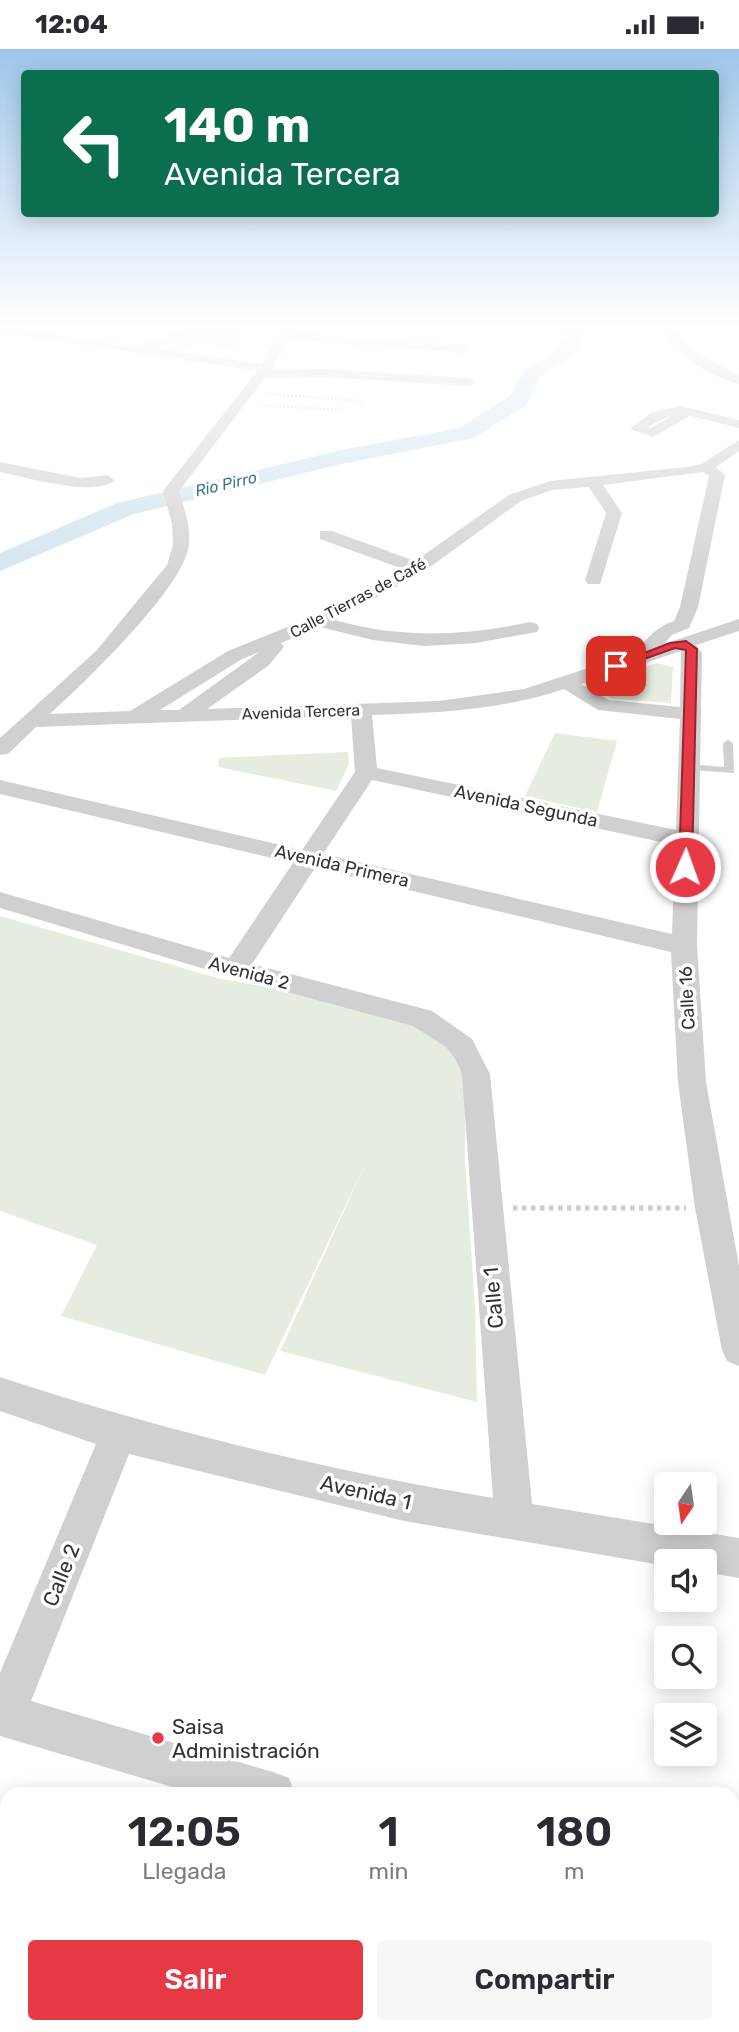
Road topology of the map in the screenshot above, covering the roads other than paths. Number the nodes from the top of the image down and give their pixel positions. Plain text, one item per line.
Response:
1 (228, 420) edge
2 (720, 420) edge
3 (739, 424) edge
4 (739, 444) edge
5 (0, 467) edge
6 (706, 467) junction
7 (107, 480) dead end
8 (592, 480) junction
9 (326, 535) dead end
10 (417, 568) junction
11 (594, 580) dead end
12 (319, 621) junction
13 (739, 625) edge
14 (530, 628) dead end
15 (739, 636) edge
16 (283, 638) junction
17 (687, 640) junction
18 (568, 683) junction
19 (361, 709) junction
20 (691, 714) junction
21 (182, 717) junction
22 (132, 719) junction
23 (32, 721) junction
24 (728, 743) dead end
25 (0, 749) edge
26 (690, 767) junction
27 (366, 772) junction
28 (0, 787) edge
29 (686, 840) junction
30 (308, 858) junction
31 (0, 900) edge
32 (684, 946) junction
33 (236, 969) junction
34 (476, 1074) joint
35 (739, 1350) edge
36 (0, 1394) edge
37 (119, 1434) junction
38 (514, 1522) junction
39 (739, 1558) edge
40 (2, 1714) edge
41 (249, 1787) edge

1 - 23 street
2 - 3 street
4 - 6 street, Calle Tierras de Café
5 - 7 street
6 - 8 street, Calle Tierras de Café
6 - 17 street, Calle 16
8 - 10 street, Calle Tierras de Café
8 - 11 street
9 - 10 street
10 - 12 street, Calle Tierras de Café
12 - 14 street
12 - 16 street, Calle Tierras de Café
13 - 17 street
15 - 17 street
16 - 21 street, Calle Tierras de Café
16 - 22 street, Calle Tierras de Café
17 - 18 street, Avenida Tercera
17 - 20 street, Calle 16
18 - 19 street, Avenida Tercera
18 - 20 street
19 - 21 street, Avenida Tercera
19 - 27 street
20 - 26 street, Calle 16
21 - 22 street, Avenida Tercera
22 - 23 street, Avenida Tercera
23 - 25 street
24 - 26 lane
26 - 29 street, Calle 16
27 - 29 street, Avenida Segunda
27 - 30 street
28 - 30 street, Avenida Primera
29 - 32 street, Calle 16
30 - 32 street, Avenida Primera
30 - 33 street
31 - 33 street, Avenida 2
32 - 35 street, Calle 16
33 - 34 street, Avenida 2
34 - 38 street, Calle 1
36 - 37 street, Avenida 1
37 - 38 street, Avenida 1
37 - 40 street, Calle 2
38 - 39 street, Avenida 1
40 - 41 street

